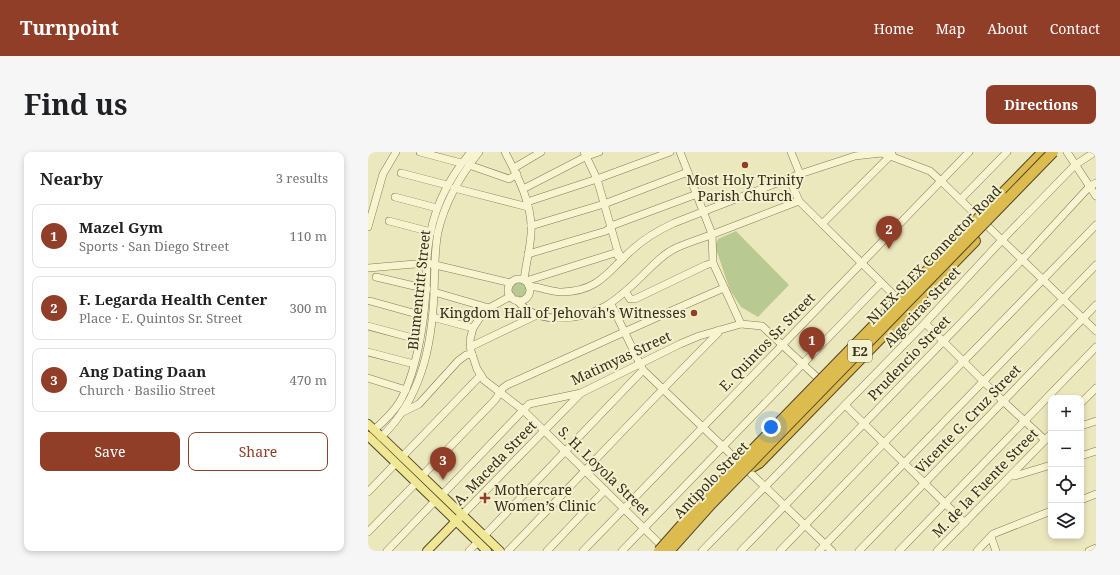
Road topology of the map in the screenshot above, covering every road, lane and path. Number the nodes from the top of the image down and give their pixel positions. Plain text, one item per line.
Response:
1 (396, 152) edge
2 (420, 152) edge
3 (470, 152) edge
4 (479, 152) edge
5 (505, 152) edge
6 (541, 152) edge
7 (599, 152) edge
8 (670, 152) edge
9 (680, 152) edge
10 (791, 152) edge
11 (969, 152) edge
12 (1007, 152) edge
13 (1042, 152) edge
14 (1048, 152) edge
15 (1053, 152) edge
16 (1058, 152) edge
17 (1067, 152) edge
18 (1095, 152) edge
19 (891, 153) edge
20 (586, 154) edge
21 (461, 163) junction
22 (469, 165) junction
23 (1075, 165) junction
24 (515, 171) junction
25 (688, 172) junction
26 (401, 173) dead end
27 (800, 174) junction
28 (789, 178) junction
29 (596, 179) junction
30 (941, 181) junction
31 (1093, 185) edge
32 (450, 186) junction
33 (523, 189) junction
34 (696, 194) junction
35 (1001, 195) junction
36 (1096, 196) edge
37 (395, 197) dead end
38 (961, 199) junction
39 (798, 201) junction
40 (527, 204) junction
41 (604, 204) junction
42 (437, 208) junction
43 (703, 211) junction
44 (982, 220) junction
45 (389, 221) dead end
46 (822, 224) junction
47 (1096, 225) edge
48 (531, 226) junction
49 (611, 226) junction
50 (368, 227) edge
51 (431, 232) junction
52 (712, 234) junction
53 (1002, 240) junction
54 (618, 252) junction
55 (528, 254) junction
56 (623, 259) junction
57 (1022, 260) junction
58 (430, 263) junction
59 (713, 263) junction
60 (862, 264) junction
61 (1096, 265) edge
62 (616, 266) junction
63 (368, 268) edge
64 (376, 277) dead end
65 (1043, 279) junction
66 (527, 282) junction
67 (881, 282) junction
68 (511, 283) junction
69 (724, 288) junction
70 (426, 289) junction
71 (434, 292) junction
72 (626, 292) junction
73 (514, 298) junction
74 (1063, 299) junction
75 (370, 301) dead end
76 (901, 302) junction
77 (611, 304) junction
78 (1096, 305) edge
79 (490, 308) junction
80 (537, 315) junction
81 (424, 316) junction
82 (432, 317) junction
83 (1083, 318) junction
84 (925, 323) junction
85 (741, 324) junction
86 (368, 326) edge
87 (473, 328) junction
88 (719, 330) junction
89 (1096, 331) edge
90 (625, 333) junction
91 (420, 340) junction
92 (943, 342) junction
93 (783, 344) junction
94 (1096, 347) edge
95 (471, 350) junction
96 (368, 352) edge
97 (963, 362) junction
98 (414, 364) junction
99 (803, 364) junction
100 (642, 367) junction
101 (480, 375) junction
102 (368, 378) edge
103 (984, 381) junction
104 (823, 382) junction
105 (663, 388) junction
106 (1096, 388) edge
107 (406, 390) junction
108 (500, 392) junction
109 (581, 393) junction
110 (1084, 400) edge
111 (1003, 401) junction
112 (845, 405) junction
113 (523, 410) junction
114 (403, 412) junction
115 (1024, 420) junction
116 (1096, 421) edge
117 (864, 423) junction
118 (1084, 425) edge
119 (703, 426) junction
120 (544, 431) junction
121 (369, 433) edge
122 (1048, 437) edge
123 (1045, 440) junction
124 (375, 442) edge
125 (884, 443) junction
126 (723, 446) junction
127 (1096, 451) edge
128 (566, 452) junction
129 (1084, 455) edge
130 (402, 457) junction
131 (904, 462) junction
132 (396, 463) junction
133 (744, 465) junction
134 (1048, 466) edge
135 (585, 472) junction
136 (1012, 474) junction
137 (422, 476) junction
138 (416, 483) junction
139 (924, 483) junction
140 (766, 486) junction
141 (605, 490) junction
142 (368, 492) edge
143 (1096, 494) edge
144 (442, 495) junction
145 (1084, 499) edge
146 (435, 501) junction
147 (945, 503) junction
148 (785, 505) junction
149 (624, 508) junction
150 (1048, 513) edge
151 (462, 515) junction
152 (456, 521) junction
153 (965, 523) junction
154 (805, 525) junction
155 (644, 528) junction
156 (368, 532) edge
157 (484, 536) junction
158 (991, 537) junction
159 (478, 542) junction
160 (825, 544) junction
161 (1096, 548) edge
162 (664, 550) edge
163 (387, 551) edge
164 (427, 551) edge
165 (469, 551) edge
166 (487, 551) edge
167 (500, 551) edge
168 (508, 551) edge
169 (547, 551) edge
170 (583, 551) edge
171 (622, 551) edge
172 (702, 551) edge
173 (741, 551) edge
174 (780, 551) edge
175 (819, 551) edge
176 (832, 551) edge
177 (859, 551) edge
178 (898, 551) edge
179 (937, 551) edge
180 (977, 551) edge
181 (996, 551) edge
182 (1089, 551) edge

1 - 50 street
2 - 21 street
3 - 21 street, Blumentritt Street
4 - 22 street, Blumentritt Street
5 - 24 street
6 - 24 street
7 - 20 street
8 - 29 street
9 - 25 street
10 - 27 street
11 - 30 street, E. Quintos Sr. Street
12 - 38 street
13 - 35 highway, NLEX-SLEX Connector Road / E2
14 - 44 street, Antipolo Street
15 - 162 highway, NLEX-SLEX Connector Road / E2, bridge
16 - 133 highway
17 - 23 street
18 - 23 street, Algeciras Street
19 - 27 street
19 - 30 street
19 - 46 street
20 - 29 street
20 - 33 street
21 - 32 street, Blumentritt Street
22 - 24 street
22 - 32 street, Blumentritt Street
23 - 31 street
23 - 53 street, Algeciras Street
24 - 33 street
25 - 34 street
25 - 41 street
26 - 32 street
27 - 28 street
28 - 39 street
28 - 43 street
29 - 40 street
29 - 41 street
30 - 38 street
30 - 60 street, E. Quintos Sr. Street
31 - 36 street
31 - 57 street, Prudencio Street
32 - 40 street
32 - 42 street, Blumentritt Street
32 - 58 street, Blumentritt Street
33 - 40 street
34 - 43 street
34 - 49 street
35 - 162 highway, NLEX-SLEX Connector Road / E2, bridge
35 - 162 highway, bridge
37 - 42 street
38 - 44 street
39 - 46 street
39 - 52 street
40 - 48 street
41 - 48 street
41 - 49 street
42 - 51 street, Blumentritt Street
43 - 52 street
43 - 56 street
44 - 53 street
44 - 76 street, Antipolo Street
45 - 51 street
46 - 60 street
47 - 65 street
48 - 55 street
49 - 54 street
49 - 55 street
51 - 58 street, Blumentritt Street
52 - 59 street
52 - 72 street
53 - 57 street
53 - 84 street, Algeciras Street
54 - 56 street
54 - 62 street
54 - 66 street
55 - 66 street
56 - 62 street
57 - 65 street
57 - 92 street, Prudencio Street
58 - 63 street
58 - 68 street
58 - 70 street, Blumentritt Street
58 - 71 street, Blumentritt Street
59 - 69 street
59 - 72 street
60 - 67 street
60 - 93 street, E. Quintos Sr. Street
61 - 74 street
62 - 66 street
64 - 70 street
65 - 74 street
65 - 97 street
66 - 68 street
66 - 73 street
67 - 76 street
67 - 99 street
68 - 73 street
69 - 85 street
69 - 90 street
70 - 81 street, Blumentritt Street
71 - 79 street
71 - 82 street, Blumentritt Street
72 - 77 street
73 - 79 street
73 - 80 street
74 - 83 street
74 - 103 street
75 - 81 street
76 - 104 street, Antipolo Street
77 - 80 street
77 - 90 street
78 - 83 street, Vicente G. Cruz Street
79 - 87 street
80 - 95 street
81 - 91 street, Blumentritt Street
82 - 87 street
82 - 114 street, Blumentritt Street
83 - 89 street
83 - 111 street, Vicente G. Cruz Street
84 - 92 street
84 - 112 street, Algeciras Street
85 - 88 street, Matimyas Street
85 - 93 street
86 - 91 street
87 - 95 street
88 - 100 street, Matimyas Street
88 - 105 street
90 - 100 street
90 - 108 street
91 - 98 street, Blumentritt Street
92 - 97 street
92 - 117 street, Prudencio Street
93 - 99 street
93 - 119 street, E. Quintos Sr. Street
94 - 115 street
95 - 101 street
95 - 114 street
96 - 98 street
97 - 103 street
97 - 125 street
98 - 107 street, Blumentritt Street
99 - 104 street
99 - 126 street
100 - 105 street
100 - 109 street, Matimyas Street
100 - 128 street
101 - 108 street
101 - 130 street
102 - 107 street
103 - 111 street
103 - 131 street
104 - 133 street, Antipolo Street
105 - 119 street
105 - 135 street
106 - 110 street
107 - 121 street, Blumentritt Street
108 - 113 street
108 - 137 street
109 - 113 street, Matimyas Street
109 - 120 street, A. Maceda Street
111 - 115 street
111 - 139 street, Vicente G. Cruz Street
112 - 117 street
112 - 140 street, Algeciras Street
113 - 120 street, S. H. Loyola Street
113 - 144 street, Matimyas Street
114 - 124 street, Blumentritt Street
115 - 123 street
115 - 147 street
116 - 118 street
117 - 125 street
117 - 148 street, Prudencio Street
119 - 126 street
119 - 149 street, E. Quintos Sr. Street
120 - 128 street, S. H. Loyola Street
120 - 151 street, A. Maceda Street
121 - 124 main road
122 - 123 street, M. de la Fuente Street
123 - 136 street, M. de la Fuente Street
124 - 130 main road
124 - 132 main road
125 - 131 street
125 - 154 street
126 - 133 street
126 - 155 street
127 - 129 street
128 - 135 street, S. H. Loyola Street
128 - 157 street
130 - 137 main road
131 - 139 street
131 - 160 street
132 - 138 main road
132 - 142 street
133 - 140 street
133 - 162 street, Antipolo Street
134 - 136 street
135 - 141 street, S. H. Loyola Street
135 - 168 street
136 - 153 street, M. de la Fuente Street
137 - 144 main road
138 - 146 main road
138 - 156 street
139 - 147 street
139 - 177 street, Vicente G. Cruz Street
140 - 148 street
140 - 172 street, Algeciras Street
141 - 149 street, S. H. Loyola Street
141 - 169 street
143 - 145 street
144 - 151 main road
146 - 152 main road
146 - 163 street
147 - 153 street
147 - 178 street
148 - 154 street
148 - 173 street, Prudencio Street
149 - 155 street, S. H. Loyola Street
149 - 170 street, E. Quintos Sr. Street
150 - 158 street
151 - 152 main road, A. Maceda Street
151 - 157 main road
152 - 159 main road
152 - 164 main road, A. Maceda Street
153 - 179 street, M. de la Fuente Street
154 - 160 street
154 - 174 street
155 - 162 street, S. H. Loyola Street
155 - 171 street
157 - 167 main road
158 - 180 street
158 - 181 street
159 - 165 street
159 - 166 main road
160 - 175 street
160 - 176 street
161 - 182 street

